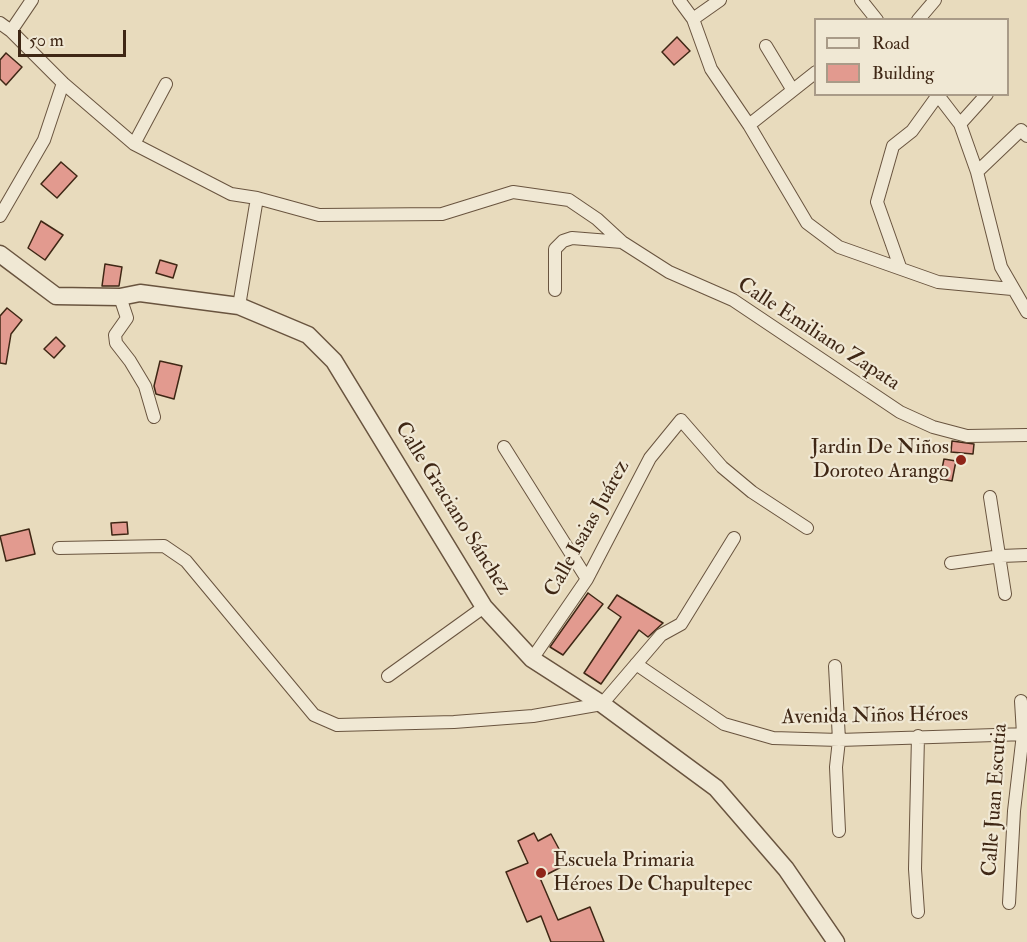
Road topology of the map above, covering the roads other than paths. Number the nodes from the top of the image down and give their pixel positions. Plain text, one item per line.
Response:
1 (32, 0) edge
2 (679, 0) edge
3 (720, 0) edge
4 (861, 0) edge
5 (935, 0) edge
6 (875, 18) edge
7 (920, 18) edge
8 (693, 19) junction
9 (0, 23) edge
10 (11, 31) junction
11 (766, 46) dead end
12 (814, 73) edge
13 (63, 83) junction
14 (166, 84) dead end
15 (792, 89) junction
16 (937, 96) edge
17 (939, 96) edge
18 (985, 96) edge
19 (960, 124) junction
20 (749, 125) junction
21 (1027, 136) edge
22 (134, 144) junction
23 (977, 172) junction
24 (257, 198) junction
25 (0, 216) edge
26 (622, 242) junction
27 (0, 254) edge
28 (900, 267) junction
29 (1012, 289) junction
30 (555, 290) dead end
31 (120, 297) junction
32 (239, 306) junction
33 (1027, 311) edge
34 (154, 417) dead end
35 (1027, 435) edge
36 (504, 447) dead end
37 (990, 497) dead end
38 (807, 528) dead end
39 (734, 538) dead end
40 (59, 548) dead end
41 (1027, 555) edge
42 (1001, 556) junction
43 (951, 563) dead end
44 (587, 579) junction
45 (1005, 594) dead end
46 (484, 607) junction
47 (532, 660) junction
48 (636, 664) junction
49 (835, 666) dead end
50 (388, 676) dead end
51 (1021, 700) dead end
52 (602, 704) junction
53 (1025, 734) edge
54 (918, 736) junction
55 (839, 740) junction
56 (839, 831) dead end
57 (1009, 903) dead end
58 (918, 912) dead end
59 (836, 942) edge

1 - 10 street
2 - 8 street
3 - 8 street
4 - 6 street
5 - 7 street
8 - 20 street
9 - 10 street, Calle Emiliano Zapata
10 - 13 street, Calle Emiliano Zapata
11 - 15 street
12 - 15 street
13 - 22 street, Calle Emiliano Zapata
13 - 25 street
14 - 22 street
15 - 20 street
16 - 28 street
17 - 19 street
18 - 19 street
19 - 23 street
20 - 28 street
21 - 23 street
22 - 24 street, Calle Emiliano Zapata
23 - 29 street
24 - 26 street, Calle Emiliano Zapata
24 - 32 street
26 - 30 street
26 - 35 street, Calle Emiliano Zapata
27 - 31 street, Calle Graciano Sánchez
28 - 29 street
29 - 33 street
31 - 32 street, Calle Graciano Sánchez
31 - 34 street
32 - 46 street, Calle Graciano Sánchez
36 - 44 street
37 - 42 street
38 - 44 street, Calle Isaias Juárez
39 - 48 street
40 - 52 street
41 - 42 street
42 - 43 street
42 - 45 street
44 - 47 street, Calle Isaias Juárez
46 - 47 street, Calle Graciano Sánchez
46 - 50 street
47 - 52 street, Calle Graciano Sánchez
48 - 52 street
48 - 55 street, Avenida Niños Héroes
49 - 55 street
51 - 53 street, Calle Juan Escutia
52 - 59 street, Calle Graciano Sánchez
53 - 54 street, Avenida Niños Héroes
53 - 57 street, Calle Juan Escutia
54 - 55 street, Avenida Niños Héroes
54 - 58 street
55 - 56 street

